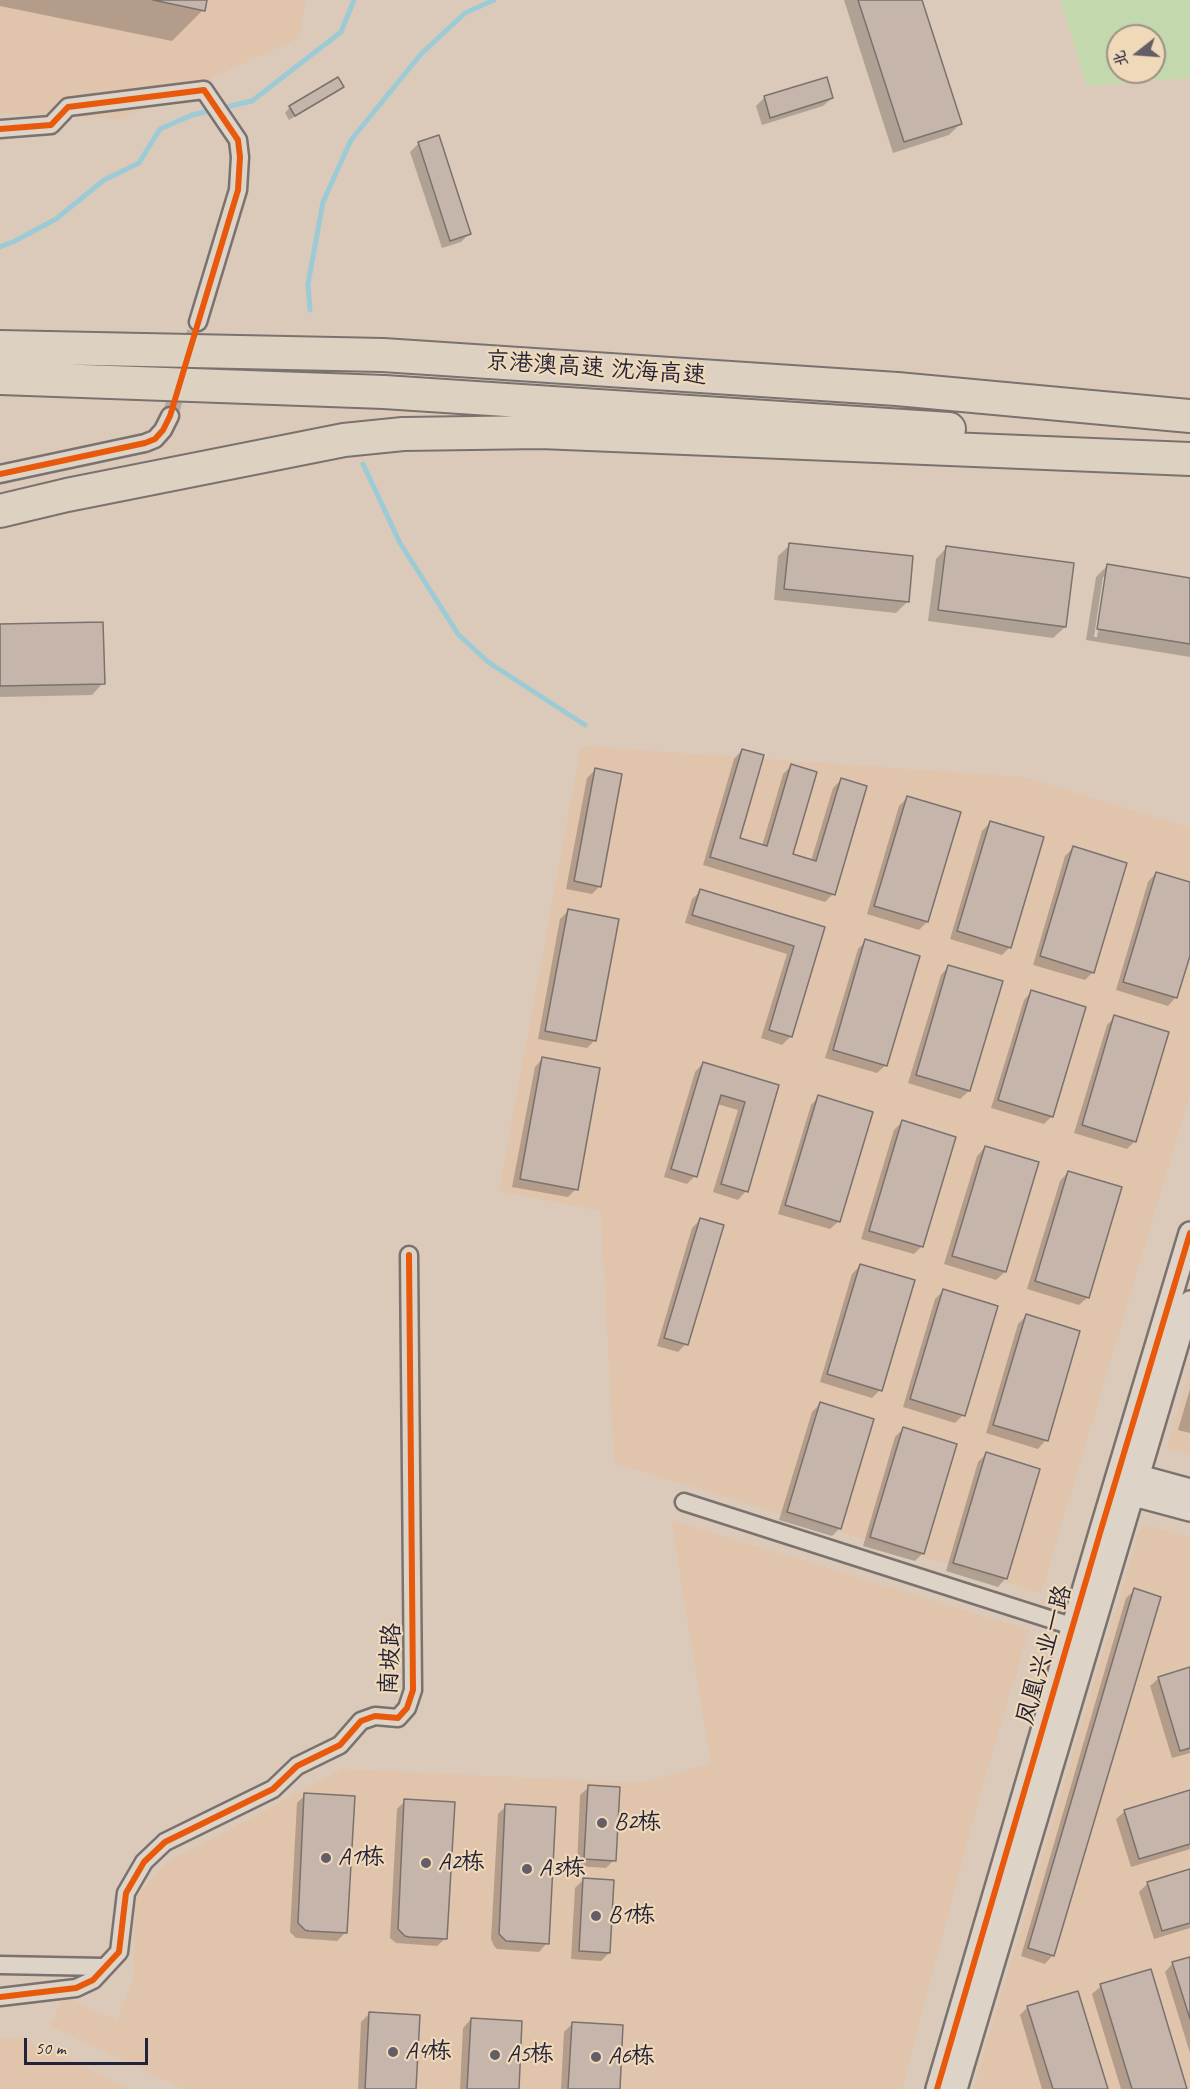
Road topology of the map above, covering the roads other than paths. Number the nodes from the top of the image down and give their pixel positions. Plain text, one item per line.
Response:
1 (0, 129) edge
2 (198, 322) tunnel mouth
3 (0, 346) edge
4 (0, 378) edge
5 (1184, 415) edge
6 (170, 416) tunnel mouth
7 (1190, 451) edge
8 (1190, 459) edge
9 (0, 474) edge
10 (0, 512) edge
11 (1190, 1233) edge
12 (409, 1255) dead end
13 (1190, 1302) edge
14 (1125, 1482) junction
15 (1190, 1490) edge
16 (684, 1502) dead end
17 (1190, 1510) edge
18 (1082, 1630) junction
19 (0, 1965) edge
20 (103, 1967) junction
21 (0, 1997) edge
22 (937, 2089) edge
23 (956, 2089) edge

1 - 2 street
3 - 5 highway, 京港澳高速 沈海高速
4 - 7 highway, 京港澳高速 沈海高速
6 - 9 street
8 - 10 highway
11 - 14 street, 凤凰兴业一路
12 - 20 street, 南坡路
13 - 14 street, 凤凰兴业一路
14 - 15 street
14 - 17 street
14 - 18 street, 凤凰兴业一路
16 - 18 street
18 - 22 street, 凤凰兴业一路
18 - 23 street, 凤凰兴业一路
19 - 20 street
20 - 21 street, 南坡路

